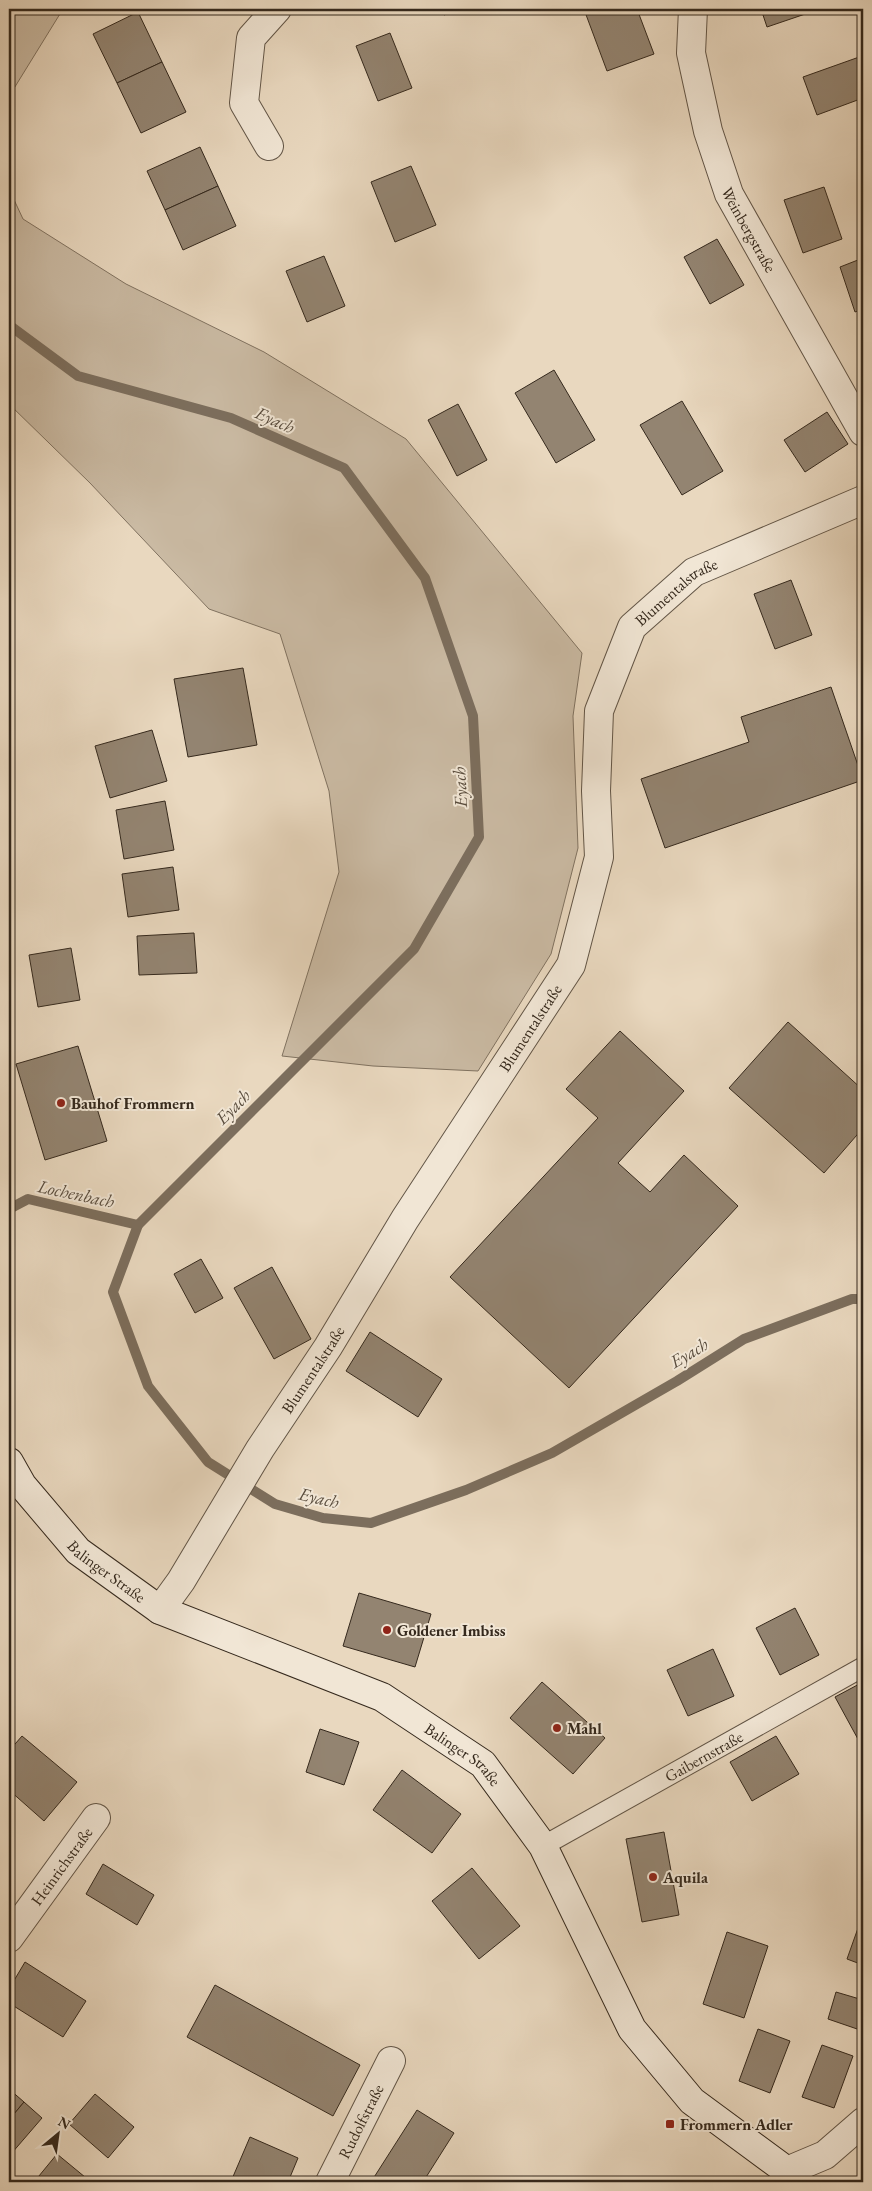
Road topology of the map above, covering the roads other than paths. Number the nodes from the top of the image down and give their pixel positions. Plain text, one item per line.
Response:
1 (277, 9) edge
2 (693, 9) edge
3 (268, 146) dead end
4 (863, 432) edge
5 (863, 500) edge
6 (9, 1462) edge
7 (160, 1610) junction
8 (863, 1668) edge
9 (96, 1818) dead end
10 (543, 1846) junction
11 (9, 1938) edge
12 (391, 2061) dead end
13 (863, 2122) edge
14 (791, 2177) edge
15 (330, 2182) edge

1 - 3 street
2 - 4 street, Weinbergstraße
5 - 7 street, Blumentalstraße
6 - 7 street, Balinger Straße
7 - 10 street, Balinger Straße
8 - 10 lane, Gaibernstraße
9 - 11 street, Heinrichstraße
10 - 14 street, Balinger Straße
12 - 15 street, Rudolfstraße
13 - 14 street

